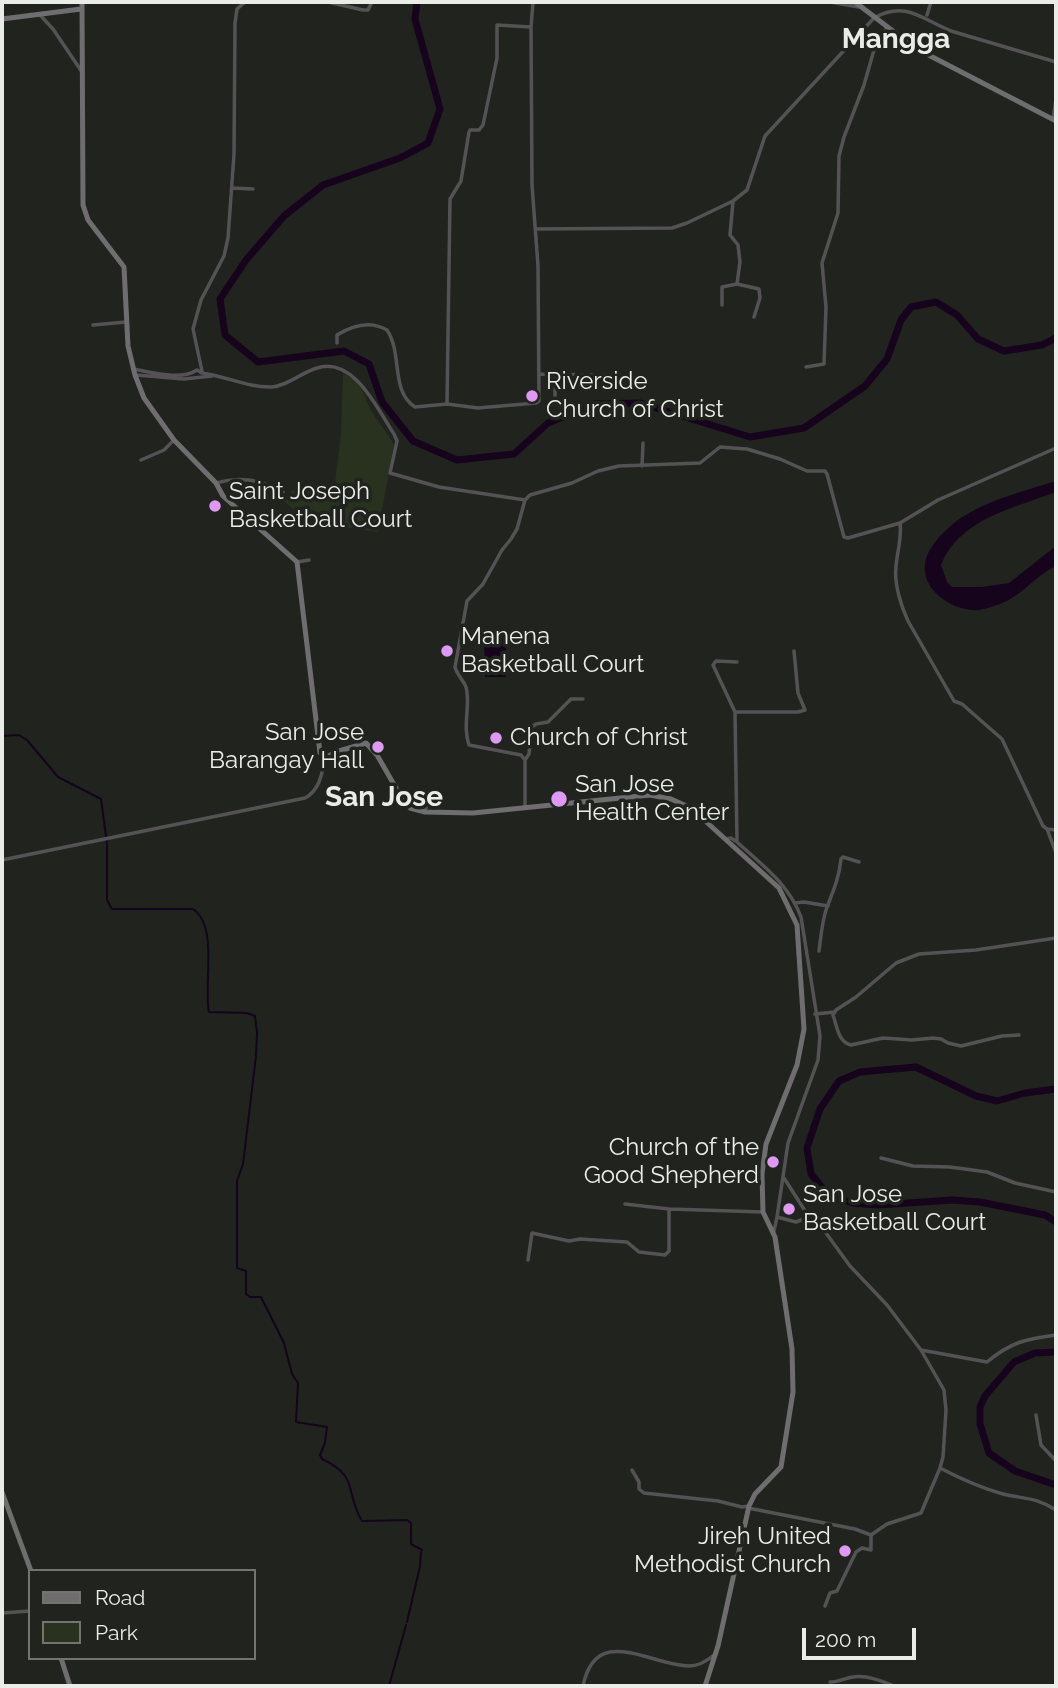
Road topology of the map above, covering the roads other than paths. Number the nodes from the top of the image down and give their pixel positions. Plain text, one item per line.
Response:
1 (82, 2) edge
2 (245, 2) edge
3 (328, 2) edge
4 (372, 2) edge
5 (533, 2) edge
6 (830, 2) edge
7 (855, 2) edge
8 (931, 2) edge
9 (861, 7) junction
10 (81, 9) junction
11 (39, 13) junction
12 (927, 15) junction
13 (874, 18) junction
14 (2, 19) edge
15 (531, 27) junction
16 (887, 27) junction
17 (1056, 62) edge
18 (82, 72) junction
19 (1056, 99) edge
20 (1054, 120) edge
21 (232, 188) junction
22 (253, 189) dead end
23 (733, 201) junction
24 (535, 229) junction
25 (737, 284) junction
26 (722, 305) dead end
27 (754, 317) dead end
28 (127, 323) junction
29 (93, 325) dead end
30 (337, 343) dead end
31 (806, 367) dead end
32 (134, 372) junction
33 (202, 373) junction
34 (540, 374) junction
35 (218, 375) junction
36 (555, 376) junction
37 (643, 376) dead end
38 (555, 401) dead end
39 (447, 404) junction
40 (174, 440) junction
41 (643, 443) dead end
42 (1056, 448) edge
43 (141, 460) dead end
44 (642, 466) junction
45 (216, 483) junction
46 (283, 492) dead end
47 (525, 500) junction
48 (900, 523) junction
49 (309, 560) dead end
50 (297, 562) junction
51 (794, 651) dead end
52 (737, 662) dead end
53 (583, 699) dead end
54 (735, 712) junction
55 (326, 758) junction
56 (525, 760) junction
57 (425, 792) dead end
58 (525, 808) junction
59 (425, 812) junction
60 (1047, 829) junction
61 (1056, 830) edge
62 (724, 840) junction
63 (737, 842) junction
64 (1056, 853) edge
65 (2, 860) edge
66 (859, 862) dead end
67 (792, 904) junction
68 (828, 906) junction
69 (1056, 939) edge
70 (819, 951) dead end
71 (813, 993) junction
72 (800, 994) junction
73 (835, 1012) junction
74 (815, 1014) junction
75 (1020, 1035) dead end
76 (881, 1158) dead end
77 (783, 1177) junction
78 (1056, 1192) edge
79 (625, 1204) dead end
80 (669, 1209) junction
81 (764, 1213) junction
82 (777, 1217) junction
83 (809, 1217) junction
84 (774, 1231) junction
85 (528, 1261) dead end
86 (1056, 1335) edge
87 (921, 1350) junction
88 (1036, 1415) dead end
89 (1056, 1461) edge
90 (940, 1468) junction
91 (632, 1469) dead end
92 (2, 1492) edge
93 (748, 1507) junction
94 (1056, 1510) edge
95 (871, 1535) junction
96 (30, 1569) edge
97 (825, 1606) dead end
98 (28, 1611) edge
99 (2, 1613) edge
100 (716, 1654) junction
101 (62, 1660) edge
102 (830, 1682) dead end
103 (70, 1686) edge
104 (583, 1686) edge
105 (706, 1686) edge
106 (894, 1686) edge

1 - 10 street
2 - 21 street
3 - 4 street
5 - 15 street
6 - 9 street
7 - 9 street
8 - 12 street
9 - 13 street
10 - 11 street
10 - 18 street
11 - 14 street
11 - 18 street
12 - 13 street
12 - 17 street
13 - 16 street
13 - 23 street
15 - 24 street
15 - 39 street
16 - 20 street
16 - 31 street
18 - 28 street
19 - 20 street
21 - 22 street
21 - 33 street
23 - 24 street
23 - 25 street
24 - 34 street
25 - 26 street
25 - 27 street
28 - 29 street
28 - 32 street
30 - 39 street
32 - 33 street
32 - 35 street
32 - 40 street
33 - 35 street
34 - 36 street
34 - 39 street
35 - 47 street
36 - 37 street
36 - 38 street
40 - 43 street
40 - 45 street
41 - 44 street
42 - 48 street
44 - 47 street
44 - 48 street
45 - 46 street
45 - 50 street
47 - 56 street
48 - 60 street
49 - 50 street
50 - 55 street
51 - 54 street
52 - 54 street
53 - 56 street
54 - 63 street
55 - 59 street
55 - 65 street
56 - 58 street
57 - 59 street
58 - 59 street
58 - 62 street
60 - 61 street
60 - 64 street
62 - 63 street
62 - 67 street
63 - 67 street
66 - 68 street
67 - 68 street
67 - 71 street
67 - 72 street
68 - 70 street
69 - 73 street
71 - 72 street
71 - 74 street
72 - 81 street
73 - 74 street
73 - 75 street
74 - 77 street
76 - 78 street
77 - 82 street
77 - 83 street
79 - 80 street
80 - 81 street
80 - 85 street
81 - 84 street
82 - 83 street
82 - 84 street
83 - 87 street
84 - 93 street
86 - 87 street
87 - 90 street
88 - 89 street
90 - 94 street
90 - 95 street
91 - 93 street
92 - 96 street
93 - 95 street
93 - 100 street
95 - 97 street
98 - 99 street
100 - 104 street
100 - 105 street
101 - 103 street
102 - 106 street

